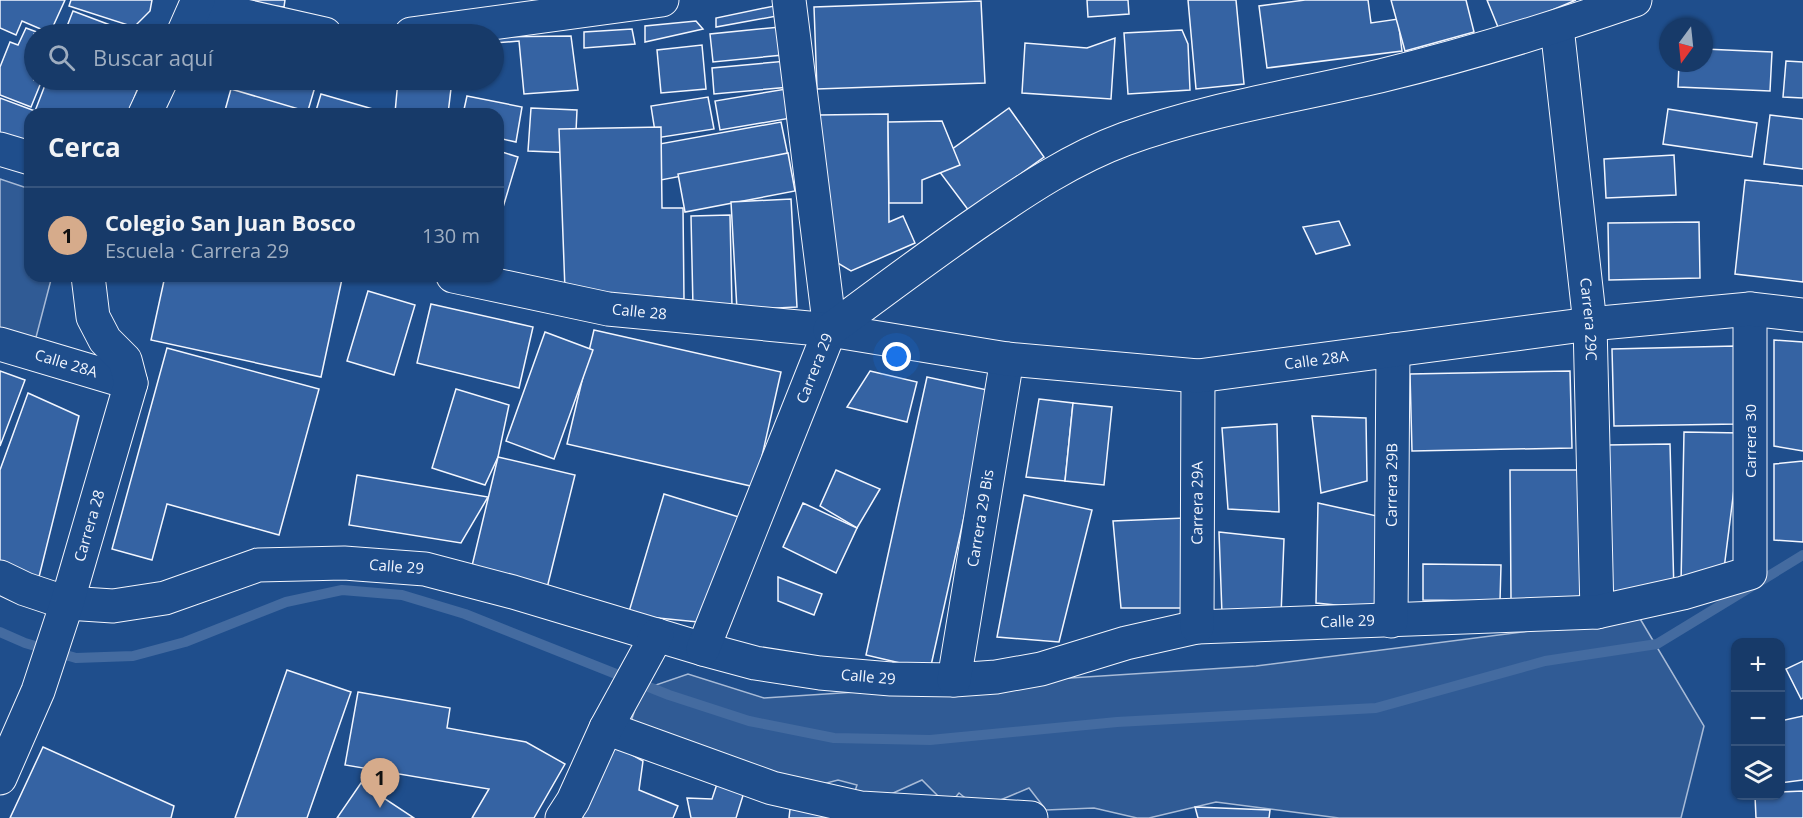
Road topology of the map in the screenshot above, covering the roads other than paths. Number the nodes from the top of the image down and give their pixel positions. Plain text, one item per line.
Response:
1 (662, 0) edge
2 (789, 0) edge
3 (1635, 0) edge
4 (197, 3) edge
5 (188, 24) edge
6 (283, 24) edge
7 (485, 24) edge
8 (1557, 27) junction
9 (156, 90) edge
10 (148, 108) edge
11 (0, 149) edge
12 (24, 156) edge
13 (88, 282) edge
14 (481, 282) edge
15 (1750, 309) junction
16 (1803, 315) edge
17 (1590, 324) junction
18 (830, 330) junction
19 (0, 344) edge
20 (1393, 350) junction
21 (1007, 358) junction
22 (1198, 376) junction
23 (131, 383) junction
24 (1750, 573) joint
25 (0, 577) edge
26 (1596, 612) junction
27 (62, 617) junction
28 (1391, 621) junction
29 (1197, 627) junction
30 (650, 648) junction
31 (704, 649) junction
32 (954, 680) junction
33 (610, 722) junction
34 (0, 778) edge
35 (562, 818) edge
36 (1031, 818) edge

1 - 7 street
2 - 18 street, Carrera 29
3 - 8 street
4 - 5 street
4 - 6 street
8 - 17 street, Carrera 29C
8 - 18 street
9 - 10 street
11 - 12 street
13 - 23 street
14 - 18 street, Calle 28
15 - 16 street, Calle 28A
15 - 17 street, Calle 28A
15 - 24 street, Carrera 30
17 - 20 street, Calle 28A
17 - 26 street, Carrera 29C
18 - 21 street, Calle 28A
18 - 31 street, Carrera 29
19 - 23 street, Calle 28A
20 - 22 street, Calle 28A
20 - 28 street, Carrera 29B
21 - 22 street, Calle 28A
21 - 32 street, Carrera 29 Bis
22 - 29 street, Carrera 29A
23 - 27 street, Carrera 28
24 - 26 street, Calle 29
25 - 27 street, Calle 29
26 - 28 street, Calle 29
27 - 30 street, Calle 29
27 - 34 street, Carrera 28
28 - 29 street, Calle 29
29 - 32 street, Calle 29
30 - 31 street, Calle 29
30 - 33 street
31 - 32 street, Calle 29
33 - 35 street
33 - 36 street

